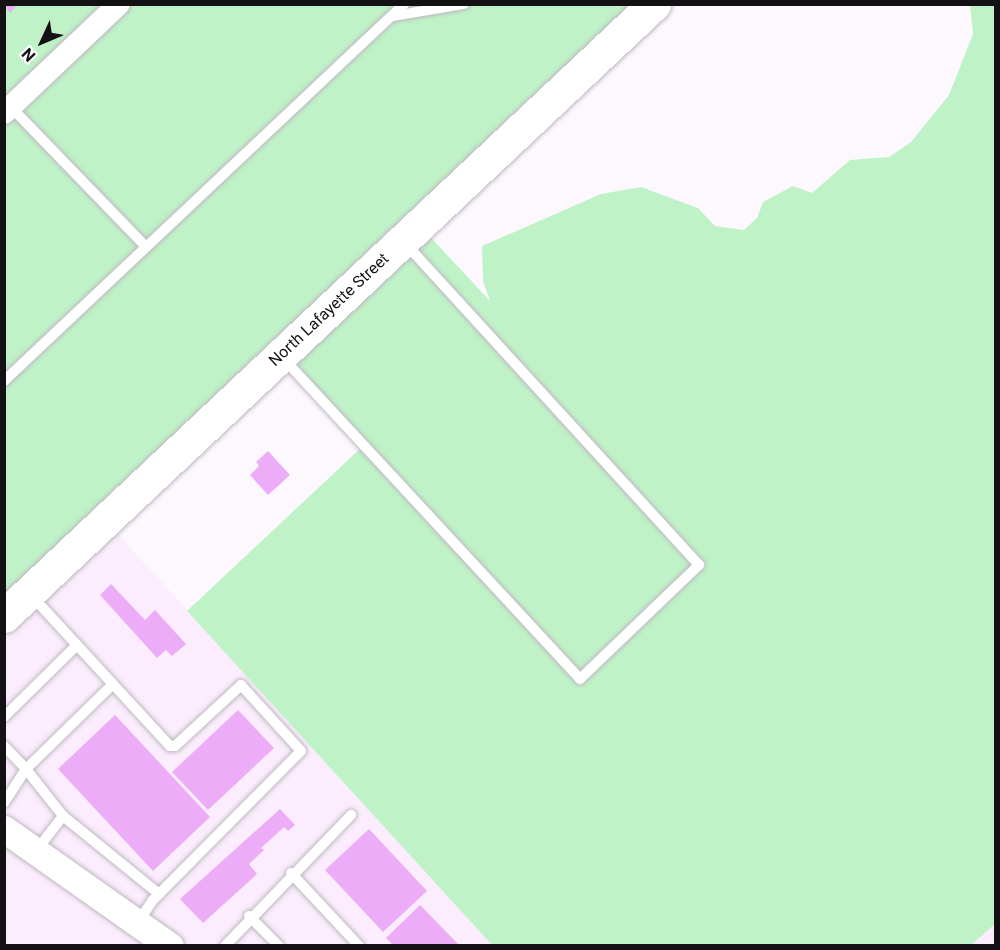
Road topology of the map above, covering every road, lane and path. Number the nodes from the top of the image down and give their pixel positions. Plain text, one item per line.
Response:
1 (119, 4) edge
2 (404, 4) edge
3 (464, 4) edge
4 (654, 4) edge
5 (391, 16) junction
6 (7, 107) edge
7 (402, 241) junction
8 (145, 246) junction
9 (280, 356) junction
10 (4, 381) edge
11 (28, 593) junction
12 (4, 616) edge
13 (76, 646) junction
14 (112, 685) junction
15 (4, 717) edge
16 (4, 746) edge
17 (26, 769) junction
18 (4, 803) edge
19 (351, 814) dead end
20 (63, 816) junction
21 (4, 829) edge
22 (36, 851) junction
23 (291, 873) junction
24 (159, 894) junction
25 (249, 916) junction
26 (138, 923) junction
27 (170, 945) edge
28 (225, 945) edge
29 (279, 945) edge
30 (359, 945) edge

1 - 6 street
2 - 5 lane
3 - 5 lane
4 - 7 highway, North Lafayette Street
5 - 8 lane
6 - 8 lane
7 - 9 highway, North Lafayette Street
7 - 9 lane
8 - 10 lane
9 - 11 highway, North Lafayette Street
11 - 12 highway, North Lafayette Street
11 - 13 lane
13 - 14 lane
13 - 15 lane
14 - 17 lane
14 - 24 lane
16 - 17 lane
17 - 18 lane
17 - 20 lane
19 - 23 lane
20 - 22 lane
20 - 24 lane
21 - 22 street
22 - 26 street
23 - 25 lane
23 - 30 lane
24 - 26 lane
25 - 28 lane
25 - 29 lane
26 - 27 street

